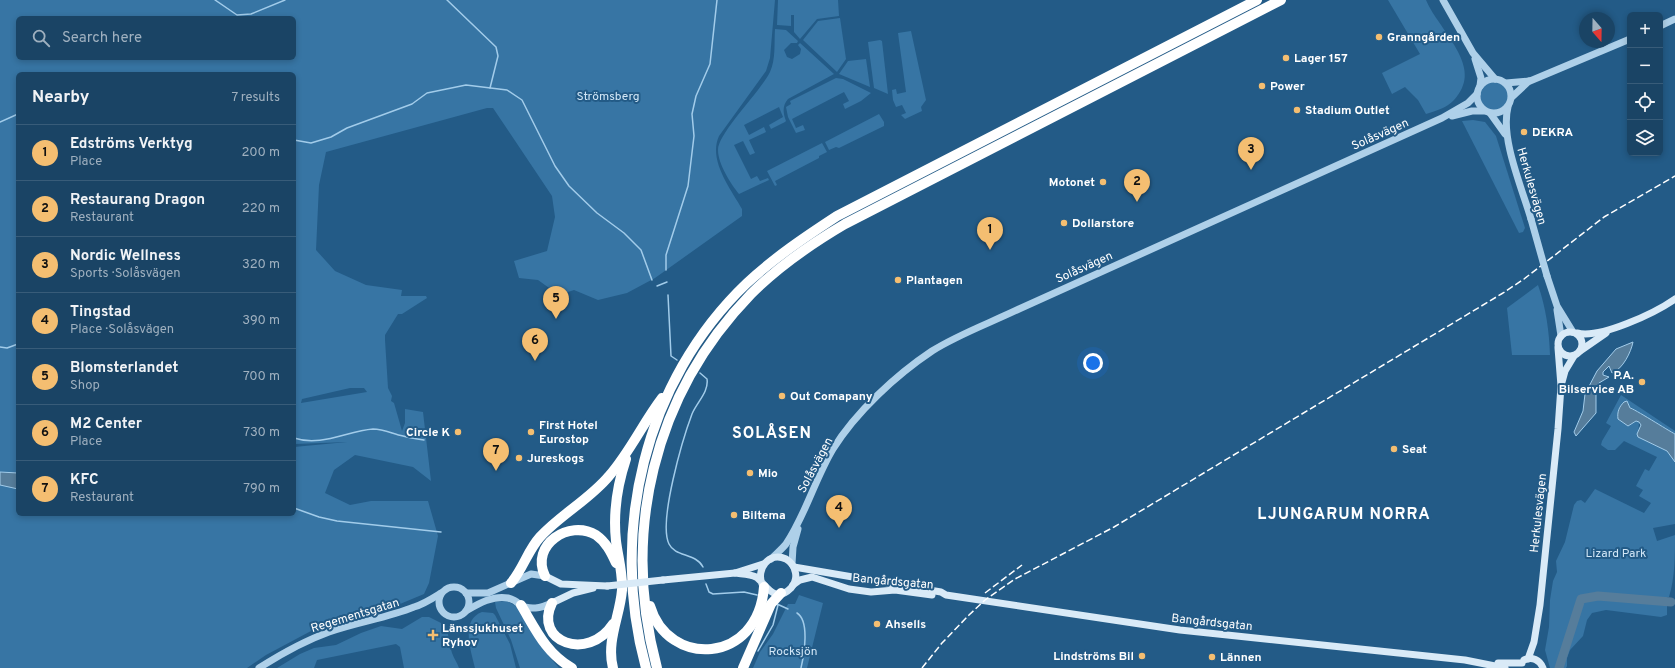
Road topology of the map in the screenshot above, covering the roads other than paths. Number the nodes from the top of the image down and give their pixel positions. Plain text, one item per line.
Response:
1 (1257, 0) edge
2 (1281, 0) edge
3 (1442, 0) edge
4 (1675, 19) edge
5 (1663, 25) edge
6 (1627, 40) edge
7 (1473, 53) junction
8 (1495, 79) junction
9 (1530, 81) junction
10 (1506, 83) junction
11 (1480, 86) junction
12 (1477, 94) junction
13 (1512, 97) junction
14 (1508, 107) junction
15 (1488, 112) junction
16 (1442, 118) junction
17 (1508, 141) junction
18 (1675, 299) edge
19 (1557, 306) junction
20 (1632, 322) junction
21 (1574, 332) junction
22 (1561, 336) junction
23 (1558, 348) junction
24 (1580, 351) junction
25 (1574, 356) junction
26 (674, 380) junction
27 (1561, 386) junction
28 (628, 451) junction
29 (801, 516) junction
30 (771, 559) junction
31 (764, 564) junction
32 (793, 565) junction
33 (620, 570) junction
34 (642, 571) junction
35 (735, 573) junction
36 (545, 576) junction
37 (511, 583) junction
38 (793, 585) junction
39 (605, 586) junction
40 (763, 586) junction
41 (441, 593) junction
42 (466, 593) junction
43 (781, 593) junction
44 (946, 595) junction
45 (552, 603) junction
46 (520, 605) junction
47 (416, 607) junction
48 (440, 610) junction
49 (466, 611) junction
50 (615, 620) junction
51 (1534, 642) junction
52 (673, 652) dead end
53 (725, 656) dead end
54 (1539, 661) junction
55 (1476, 662) junction
56 (1523, 663) edge
57 (259, 668) edge
58 (572, 668) edge
59 (613, 668) edge
60 (646, 668) edge
61 (657, 668) edge
62 (743, 668) edge
63 (1505, 668) edge
64 (1543, 668) edge

1 - 26 highway
2 - 34 highway
3 - 7 street
4 - 5 street
6 - 9 street
7 - 8 street
7 - 11 street
8 - 10 street
8 - 11 street
9 - 10 street
9 - 13 street
10 - 13 street
11 - 12 street
12 - 15 street
12 - 16 street, Solåsvägen
13 - 14 street
14 - 15 street
14 - 17 street, Herkulesvägen
15 - 16 street, Solåsvägen
15 - 17 street, Herkulesvägen
16 - 29 street, Solåsvägen
17 - 19 street, Herkulesvägen, bridge
18 - 20 main road
19 - 21 street, Herkulesvägen
19 - 22 street, Herkulesvägen
20 - 21 main road
20 - 24 main road
21 - 22 main road
21 - 24 main road
22 - 23 main road
23 - 25 main road
23 - 27 main road, Herkulesvägen
24 - 25 main road
25 - 27 main road, Herkulesvägen
26 - 28 highway
26 - 60 highway
27 - 51 main road, Herkulesvägen
28 - 33 highway
28 - 37 highway
29 - 30 street, Solåsvägen
29 - 32 street, Solåsvägen
30 - 31 main road
30 - 32 main road
31 - 35 main road
31 - 40 main road
32 - 38 main road
32 - 44 main road, Bangårdsgatan
33 - 36 highway
33 - 50 highway
34 - 52 highway
34 - 61 highway
35 - 39 main road, bridge
35 - 40 main road
36 - 37 street
36 - 39 main road
37 - 42 street
38 - 43 main road
38 - 44 main road, Bangårdsgatan
39 - 45 main road
40 - 43 main road
40 - 53 highway
41 - 42 street
41 - 47 street, Regementsgatan
41 - 48 street
42 - 49 street
43 - 62 highway
44 - 55 main road, Bangårdsgatan
45 - 46 street
45 - 50 highway
46 - 49 street
46 - 58 highway
47 - 48 street, Regementsgatan
47 - 57 street, Regementsgatan
48 - 49 street
50 - 59 highway
51 - 54 main road, Herkulesvägen
51 - 56 main road, Herkulesvägen
54 - 56 main road, Bangårdsgatan
54 - 64 main road, Herkulesvägen
55 - 56 main road, Bangårdsgatan
55 - 63 main road, Bangårdsgatan

